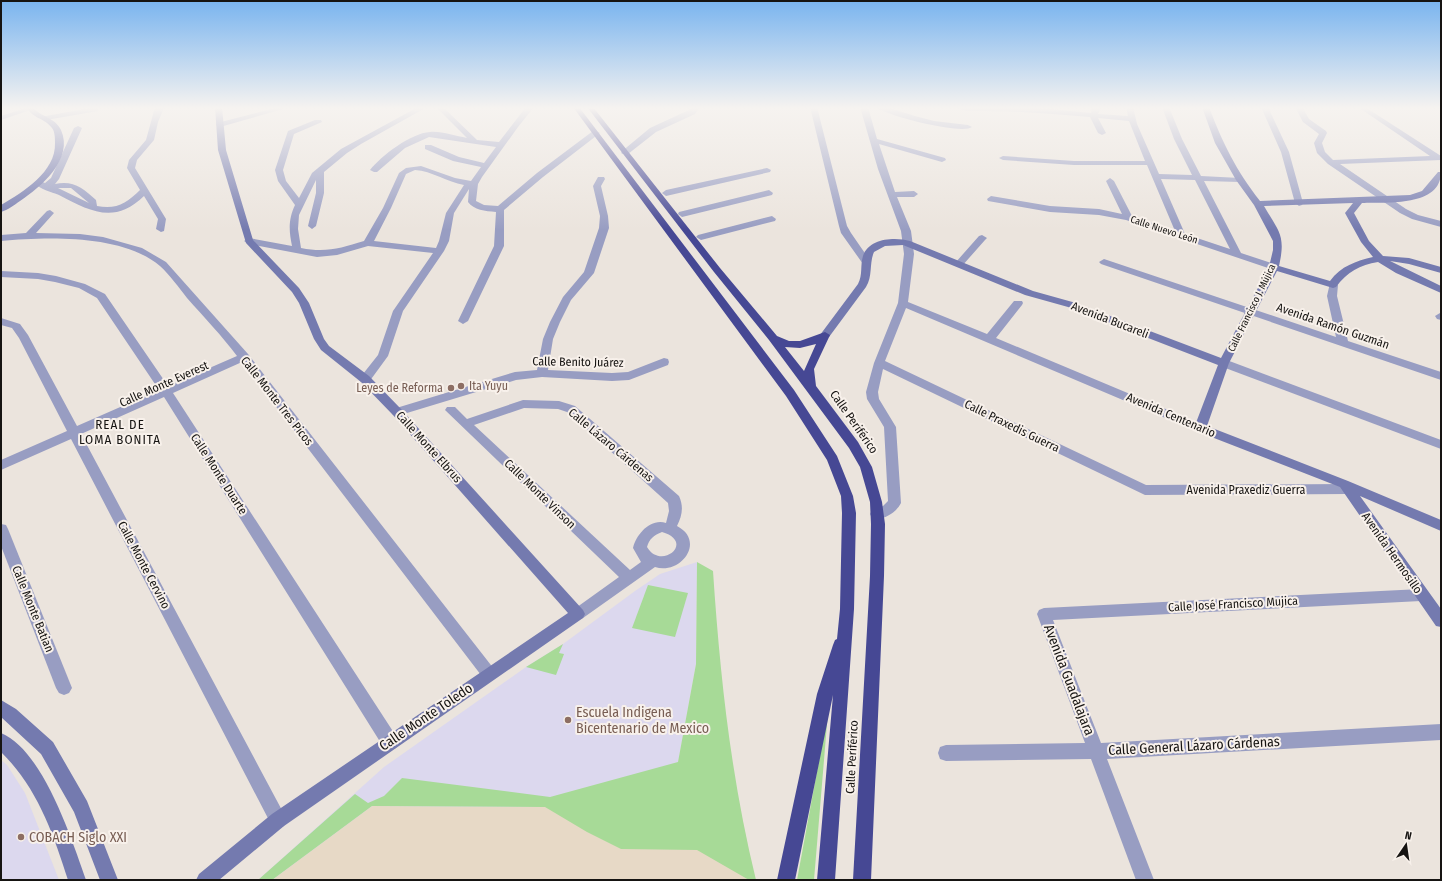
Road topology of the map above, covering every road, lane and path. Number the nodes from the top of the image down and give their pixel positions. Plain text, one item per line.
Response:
1 (60, 148) edge
2 (69, 148) edge
3 (143, 148) edge
4 (222, 148) edge
5 (287, 148) edge
6 (350, 148) edge
7 (401, 148) edge
8 (433, 148) edge
9 (500, 148) edge
10 (576, 148) edge
11 (607, 148) edge
12 (622, 148) edge
13 (630, 148) edge
14 (823, 148) edge
15 (876, 148) edge
16 (901, 148) edge
17 (1144, 148) edge
18 (1182, 148) edge
19 (1222, 148) edge
20 (1283, 148) edge
21 (1320, 148) edge
22 (1425, 148) edge
23 (625, 152) junction
24 (1002, 158) dead end
25 (1440, 158) edge
26 (942, 160) dead end
27 (1331, 162) junction
28 (1150, 163) junction
29 (486, 166) junction
30 (320, 170) junction
31 (374, 170) dead end
32 (767, 170) dead end
33 (1441, 174) edge
34 (1156, 176) junction
35 (601, 179) dead end
36 (1197, 179) junction
37 (1240, 180) junction
38 (647, 181) junction
39 (1110, 181) dead end
40 (471, 184) junction
41 (42, 186) junction
42 (144, 191) junction
43 (666, 193) junction
44 (769, 193) dead end
45 (892, 194) junction
46 (914, 194) dead end
47 (991, 199) dead end
48 (1384, 199) junction
49 (1360, 200) junction
50 (1, 202) edge
51 (1311, 202) junction
52 (1299, 203) junction
53 (299, 204) junction
54 (1258, 204) junction
55 (1, 208) edge
56 (90, 208) junction
57 (500, 209) junction
58 (50, 213) dead end
59 (1349, 213) junction
60 (682, 214) junction
61 (1128, 218) junction
62 (772, 219) dead end
63 (1441, 224) edge
64 (312, 226) dead end
65 (161, 229) dead end
66 (29, 236) junction
67 (701, 237) junction
68 (1182, 237) junction
69 (1, 238) edge
70 (982, 238) dead end
71 (249, 241) junction
72 (907, 242) junction
73 (368, 243) junction
74 (297, 250) junction
75 (439, 251) junction
76 (1238, 254) junction
77 (1378, 258) junction
78 (866, 262) junction
79 (1104, 262) dead end
80 (959, 264) junction
81 (1274, 267) junction
82 (717, 270) junction
83 (1441, 270) edge
84 (1, 274) edge
85 (1333, 285) junction
86 (1441, 290) edge
87 (903, 303) junction
88 (1018, 303) dead end
89 (1252, 312) junction
90 (1, 321) edge
91 (463, 321) dead end
92 (824, 335) junction
93 (774, 338) junction
94 (990, 339) junction
95 (1343, 343) junction
96 (241, 354) junction
97 (664, 362) dead end
98 (879, 363) junction
99 (1224, 363) junction
100 (542, 373) junction
101 (1441, 376) edge
102 (365, 379) junction
103 (810, 387) junction
104 (164, 389) junction
105 (451, 410) dead end
106 (397, 412) junction
107 (467, 424) junction
108 (73, 428) junction
109 (1200, 428) junction
110 (1441, 445) edge
111 (1, 456) edge
112 (1, 465) edge
113 (1346, 487) junction
114 (1145, 490) joint
115 (877, 514) junction
116 (1441, 526) edge
117 (670, 528) junction
118 (1, 529) edge
119 (652, 562) junction
120 (629, 578) junction
121 (1421, 595) junction
122 (578, 614) junction
123 (1044, 614) joint
124 (1441, 621) edge
125 (845, 631) junction
126 (489, 674) junction
127 (64, 688) dead end
128 (1, 708) edge
129 (1441, 732) edge
130 (1, 741) edge
131 (390, 742) junction
132 (1096, 751) junction
133 (946, 753) dead end
134 (278, 820) junction
135 (77, 880) edge
136 (109, 880) edge
137 (205, 880) edge
138 (786, 880) edge
139 (826, 880) edge
140 (862, 880) edge
141 (1145, 880) edge

1 - 41 street
2 - 41 street
3 - 42 street
4 - 71 street, Calle Monte Elbrus
5 - 53 street
6 - 30 street
7 - 31 street
8 - 29 street
9 - 29 street
10 - 57 street
11 - 125 highway, Calle Periférico
12 - 23 highway, Calle Periférico
13 - 23 street
14 - 78 street
15 - 45 street
16 - 26 street
17 - 28 street
18 - 36 street
19 - 37 street, Calle Francisco J. Mújica
20 - 52 street
21 - 27 street
22 - 25 street
23 - 38 highway, Calle Periférico
24 - 28 street
25 - 27 street
27 - 48 street
28 - 34 street
29 - 40 street
30 - 53 street
30 - 64 street
32 - 43 street
33 - 48 street
34 - 36 street
34 - 68 street
35 - 100 street
36 - 37 street
36 - 76 street
37 - 54 street, Calle Francisco J. Mújica
38 - 43 highway
38 - 82 highway, Calle Periférico
39 - 61 street
40 - 57 street
40 - 73 street
40 - 75 street
41 - 50 street
41 - 55 street
41 - 56 street
41 - 56 street
42 - 56 street
42 - 65 street
43 - 60 highway
44 - 60 street
45 - 46 street
45 - 72 street
47 - 61 street, Calle Nuevo León
48 - 49 street
48 - 63 street
49 - 51 street
49 - 59 street
51 - 52 street
51 - 59 street
52 - 54 street
53 - 74 street
54 - 81 street, Calle Francisco J. Mújica
57 - 91 street
58 - 66 street
59 - 77 street
60 - 67 highway
61 - 68 street, Calle Nuevo León
62 - 67 street
66 - 69 street, Calle Monte Tres Picos
66 - 96 street, Calle Monte Tres Picos
67 - 82 highway
68 - 76 street, Calle Nuevo León
70 - 80 street
71 - 74 street
71 - 102 street, Calle Monte Elbrus
72 - 78 street, Avenida Bucareli
72 - 80 street, Avenida Bucareli
72 - 87 street
73 - 74 street
73 - 75 street
75 - 102 street
76 - 81 street, Calle Nuevo León
77 - 83 street
77 - 85 street
77 - 86 street
78 - 92 street, Avenida Bucareli
79 - 89 street, Avenida Ramón Guzmán
80 - 99 street, Avenida Bucareli
81 - 85 street, Calle Nuevo León
81 - 89 street, Calle Francisco J. Mújica
82 - 93 highway, Calle Periférico
84 - 104 street, Calle Monte Duarte
85 - 95 street
87 - 94 street, Avenida Centenario
87 - 98 street
88 - 94 street
89 - 95 street, Avenida Ramón Guzmán
89 - 99 street, Calle Francisco J. Mújica
90 - 108 street, Calle Monte Cervino
92 - 93 highway
92 - 103 highway
93 - 103 highway, Calle Periférico
94 - 109 street, Avenida Centenario
95 - 101 street, Avenida Ramón Guzmán
96 - 104 street, Calle Monte Everest
96 - 126 street, Calle Monte Tres Picos
97 - 100 street, Calle Benito Juárez
98 - 114 street, Calle Praxedis Guerra
98 - 115 street
99 - 109 street, Calle Francisco J. Mújica
99 - 110 street, Avenida Bucareli
100 - 106 street, Calle Benito Juárez
102 - 106 street, Calle Monte Elbrus
103 - 115 highway, Calle Periférico
104 - 108 street, Calle Monte Everest
104 - 131 street, Calle Monte Duarte
105 - 107 street, Calle Monte Vinson
106 - 122 street, Calle Monte Elbrus
107 - 117 street, Calle Lázaro Cárdenas
107 - 120 street, Calle Monte Vinson
108 - 111 street, Calle Monte Everest
108 - 112 street, Calle Monte Everest
108 - 134 street, Calle Monte Cervino
109 - 113 street, Avenida Centenario
113 - 114 street, Avenida Praxediz Guerra
113 - 116 street, Avenida Centenario
113 - 121 street, Avenida Hermosillo
115 - 140 highway, Calle Periférico
117 - 119 street
117 - 119 street
118 - 127 street, Calle Monte Batian
119 - 120 street, Calle Monte Toledo
120 - 122 street, Calle Monte Toledo
121 - 123 street, Calle José Francisco Mujica
121 - 124 street, Avenida Hermosillo
122 - 126 street, Calle Monte Toledo
123 - 132 street, Avenida Guadalajara
125 - 138 highway
125 - 139 highway, Calle Periférico
126 - 131 street, Calle Monte Toledo
128 - 136 street
129 - 132 street, Calle General Lázaro Cárdenas
130 - 135 street
131 - 134 street, Calle Monte Toledo
132 - 133 street, Calle General Lázaro Cárdenas
132 - 141 street, Avenida Guadalajara
134 - 137 street, Calle Monte Toledo

